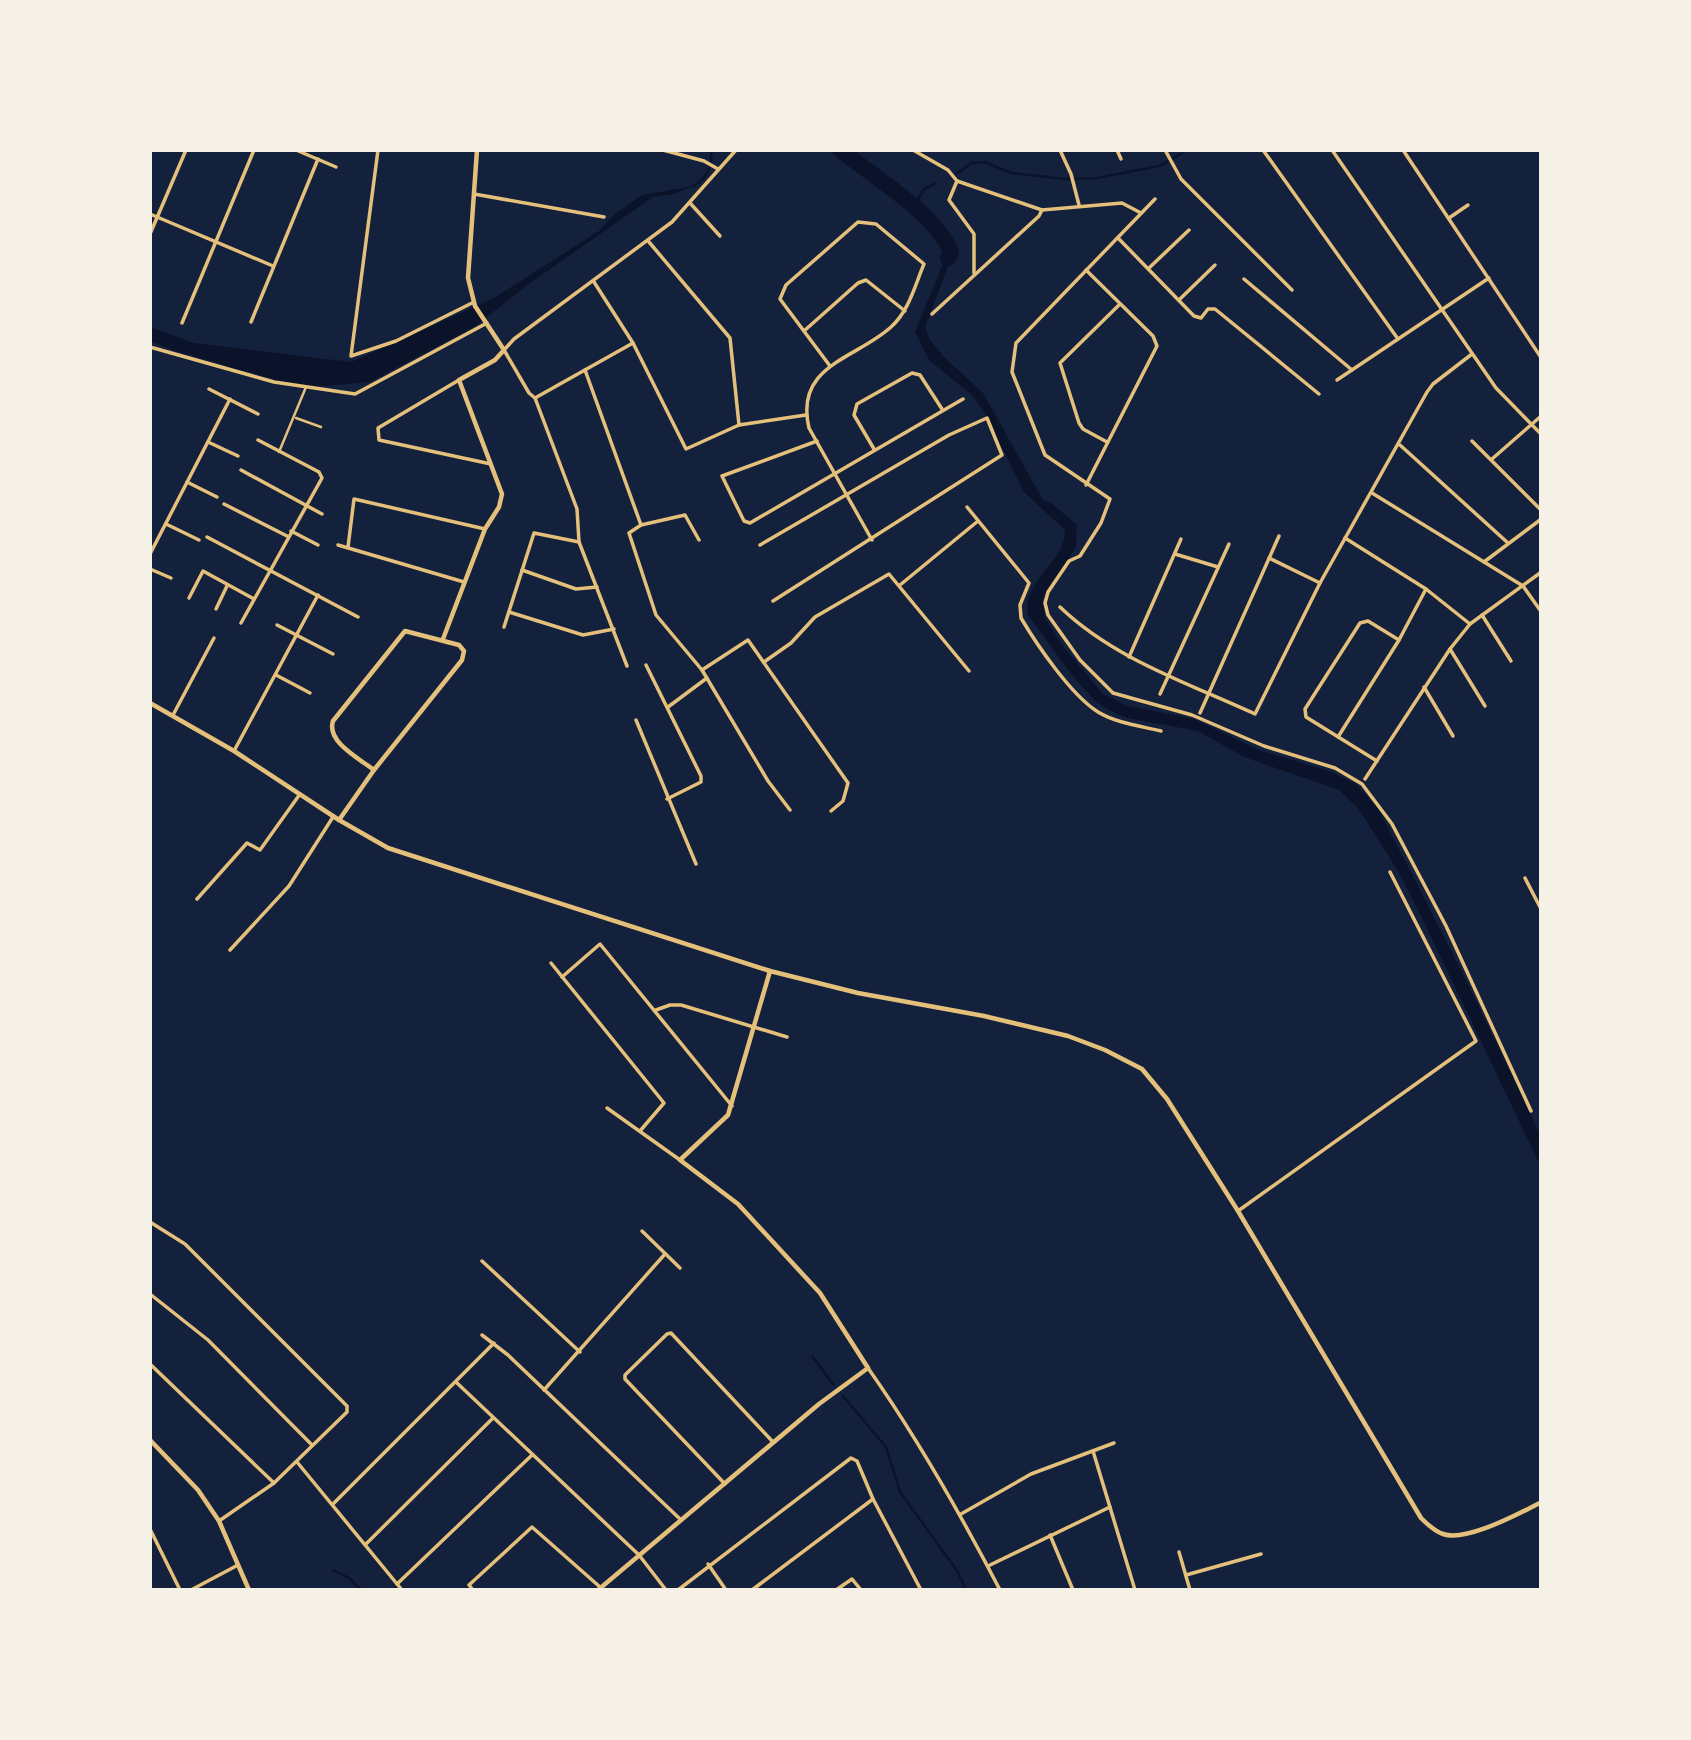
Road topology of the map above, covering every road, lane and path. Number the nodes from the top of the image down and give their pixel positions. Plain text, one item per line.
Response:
1 (186, 150) edge
2 (254, 150) edge
3 (296, 150) edge
4 (378, 150) edge
5 (477, 150) edge
6 (663, 150) edge
7 (736, 150) edge
8 (913, 150) edge
9 (1060, 150) edge
10 (1117, 150) edge
11 (1264, 150) edge
12 (1332, 150) edge
13 (1403, 150) edge
14 (1166, 152) edge
15 (317, 159) junction
16 (1121, 159) dead end
17 (336, 167) dead end
18 (718, 169) junction
19 (957, 181) junction
20 (474, 194) junction
21 (1155, 199) dead end
22 (690, 203) junction
23 (1079, 205) junction
24 (1468, 205) dead end
25 (1042, 210) junction
26 (1141, 213) junction
27 (150, 214) edge
28 (158, 217) junction
29 (604, 217) dead end
30 (1449, 218) junction
31 (1189, 230) dead end
32 (150, 234) edge
33 (720, 236) dead end
34 (1118, 238) junction
35 (214, 240) junction
36 (649, 242) junction
37 (1215, 265) dead end
38 (273, 266) junction
39 (1149, 268) junction
40 (1086, 270) junction
41 (974, 273) junction
42 (1490, 278) junction
43 (1244, 279) dead end
44 (594, 282) junction
45 (1292, 290) dead end
46 (1180, 299) junction
47 (475, 304) junction
48 (1120, 304) junction
49 (1443, 309) junction
50 (905, 311) junction
51 (932, 314) dead end
52 (251, 322) dead end
53 (486, 322) junction
54 (182, 323) dead end
55 (804, 331) junction
56 (1398, 339) junction
57 (633, 342) junction
58 (150, 347) edge
59 (504, 351) junction
60 (1472, 354) junction
61 (1541, 356) edge
62 (830, 366) junction
63 (584, 370) junction
64 (1352, 370) junction
65 (459, 380) junction
66 (1337, 380) dead end
67 (306, 387) junction
68 (209, 389) dead end
69 (1319, 394) dead end
70 (536, 398) junction
71 (230, 399) junction
72 (963, 400) dead end
73 (942, 409) junction
74 (258, 414) dead end
75 (806, 415) junction
76 (1541, 417) edge
77 (296, 418) junction
78 (1532, 424) junction
79 (739, 425) junction
80 (321, 427) dead end
81 (1541, 433) edge
82 (258, 440) dead end
83 (817, 441) junction
84 (1472, 441) dead end
85 (208, 442) junction
86 (1107, 442) junction
87 (1400, 445) junction
88 (874, 449) junction
89 (279, 452) junction
90 (238, 456) dead end
91 (1492, 459) junction
92 (493, 465) junction
93 (240, 470) dead end
94 (835, 473) junction
95 (187, 482) junction
96 (1086, 485) junction
97 (1372, 493) junction
98 (847, 494) junction
99 (218, 497) dead end
100 (224, 504) dead end
101 (305, 505) junction
102 (967, 507) dead end
103 (1541, 509) edge
104 (322, 514) dead end
105 (1541, 520) edge
106 (978, 521) junction
107 (166, 524) junction
108 (642, 525) junction
109 (485, 529) junction
110 (291, 531) junction
111 (1279, 536) dead end
112 (207, 537) dead end
113 (288, 537) junction
114 (1345, 538) junction
115 (1181, 539) dead end
116 (199, 540) dead end
117 (699, 540) dead end
118 (872, 540) junction
119 (579, 542) junction
120 (1508, 543) junction
121 (1229, 544) dead end
122 (318, 545) dead end
123 (338, 545) dead end
124 (760, 545) dead end
125 (348, 547) junction
126 (150, 554) edge
127 (1175, 554) junction
128 (1269, 558) junction
129 (1484, 562) junction
130 (1218, 567) junction
131 (150, 569) edge
132 (270, 569) junction
133 (522, 570) junction
134 (1541, 573) edge
135 (172, 579) dead end
136 (464, 582) junction
137 (1320, 583) junction
138 (228, 585) junction
139 (900, 585) junction
140 (1523, 586) junction
141 (597, 587) junction
142 (1426, 589) junction
143 (318, 595) junction
144 (189, 598) dead end
145 (254, 599) junction
146 (773, 601) dead end
147 (1060, 607) dead end
148 (216, 609) dead end
149 (1541, 611) edge
150 (509, 612) junction
151 (1482, 615) junction
152 (358, 617) dead end
153 (242, 623) dead end
154 (1470, 624) junction
155 (277, 625) dead end
156 (504, 627) dead end
157 (614, 629) junction
158 (298, 635) junction
159 (214, 638) dead end
160 (443, 639) junction
161 (1399, 640) junction
162 (1450, 649) junction
163 (333, 654) dead end
164 (1129, 657) junction
165 (1511, 661) dead end
166 (764, 662) junction
167 (646, 665) dead end
168 (628, 666) dead end
169 (702, 670) junction
170 (970, 671) dead end
171 (1169, 674) junction
172 (276, 675) junction
173 (707, 678) junction
174 (1424, 687) junction
175 (1209, 693) junction
176 (310, 694) dead end
177 (1160, 694) dead end
178 (150, 703) edge
179 (1485, 706) dead end
180 (668, 707) junction
181 (1200, 713) dead end
182 (173, 715) junction
183 (636, 720) dead end
184 (1161, 731) dead end
185 (1453, 736) dead end
186 (1338, 737) junction
187 (234, 751) junction
188 (1377, 761) junction
189 (374, 770) junction
190 (1365, 779) dead end
191 (300, 794) junction
192 (667, 799) junction
193 (790, 810) dead end
194 (831, 811) dead end
195 (333, 817) junction
196 (339, 820) junction
197 (696, 864) dead end
198 (1390, 872) dead end
199 (1525, 878) dead end
200 (197, 899) dead end
201 (1541, 906) edge
202 (230, 950) dead end
203 (551, 963) dead end
204 (770, 971) junction
205 (562, 977) junction
206 (656, 1010) junction
207 (754, 1027) junction
208 (787, 1037) dead end
209 (732, 1106) junction
210 (607, 1108) dead end
211 (1531, 1111) dead end
212 (640, 1131) junction
213 (680, 1160) junction
214 (1238, 1211) junction
215 (150, 1222) edge
216 (642, 1231) dead end
217 (665, 1254) junction
218 (482, 1261) dead end
219 (680, 1268) dead end
220 (150, 1294) edge
221 (482, 1335) dead end
222 (495, 1343) junction
223 (580, 1352) junction
224 (150, 1364) edge
225 (868, 1368) junction
226 (457, 1383) junction
227 (544, 1390) junction
228 (493, 1418) junction
229 (150, 1440) edge
230 (774, 1443) junction
231 (1114, 1443) dead end
232 (312, 1445) junction
233 (1093, 1451) junction
234 (532, 1455) junction
235 (297, 1462) junction
236 (274, 1483) junction
237 (725, 1484) junction
238 (873, 1499) junction
239 (1541, 1503) edge
240 (333, 1504) junction
241 (1110, 1507) junction
242 (961, 1514) junction
243 (681, 1520) junction
244 (219, 1521) junction
245 (150, 1529) edge
246 (1050, 1535) junction
247 (366, 1544) junction
248 (1180, 1552) dead end
249 (1261, 1554) dead end
250 (639, 1555) junction
251 (708, 1564) junction
252 (238, 1565) junction
253 (988, 1566) junction
254 (1186, 1575) junction
255 (397, 1584) junction
256 (599, 1588) edge
257 (180, 1590) edge
258 (191, 1590) edge
259 (249, 1590) edge
260 (402, 1590) edge
261 (473, 1590) edge
262 (666, 1590) edge
263 (678, 1590) edge
264 (726, 1590) edge
265 (752, 1590) edge
266 (836, 1590) edge
267 (861, 1590) edge
268 (921, 1590) edge
269 (1000, 1590) edge
270 (1073, 1590) edge
271 (1135, 1590) edge
272 (1190, 1590) edge

1 - 28 street
2 - 35 street
3 - 15 street
4 - 47 street
5 - 20 street
6 - 18 street
7 - 18 street
8 - 19 street
9 - 23 street
10 - 16 street
11 - 56 street
12 - 49 street
13 - 30 street
14 - 45 street
15 - 17 street
15 - 38 street
18 - 22 street
19 - 25 street
19 - 41 street
20 - 29 street
20 - 47 street
21 - 26 street
22 - 33 street
22 - 36 street
23 - 25 street
23 - 26 street
24 - 30 street
25 - 41 street
26 - 34 street
27 - 28 street
28 - 32 street
28 - 35 street
30 - 42 street
31 - 39 street
34 - 39 street
34 - 40 street
35 - 38 street
35 - 54 street
36 - 44 street
36 - 79 street
37 - 46 street
38 - 52 street
39 - 46 street
40 - 48 street
40 - 96 street
41 - 51 street
42 - 49 street
42 - 61 street
43 - 64 street
44 - 57 street
44 - 59 street
46 - 69 street
47 - 53 street
48 - 86 street
48 - 86 street
49 - 56 street
49 - 60 street
50 - 55 street
50 - 55 street
50 - 62 street
53 - 59 street
53 - 67 street
55 - 62 street
56 - 64 street
57 - 63 street
57 - 79 street
58 - 67 street
59 - 65 street
59 - 70 street
60 - 78 street
60 - 87 street
62 - 75 street
63 - 70 street
63 - 108 street
64 - 66 street
65 - 92 street
65 - 92 street
67 - 77 street
68 - 71 street
70 - 119 street
71 - 74 street
71 - 85 street
72 - 73 street
73 - 88 street
73 - 88 street
75 - 79 street
75 - 83 street
76 - 78 street
77 - 80 street
77 - 89 street
78 - 81 street
78 - 91 street
82 - 89 street
83 - 94 street
83 - 94 street
84 - 91 street
85 - 90 street
85 - 95 street
86 - 96 street
87 - 97 street
87 - 120 street
88 - 94 street
89 - 101 street
91 - 103 street
92 - 109 street
93 - 101 street
94 - 98 street
95 - 99 street
95 - 107 street
96 - 211 street
97 - 114 street
97 - 129 street
98 - 118 street
98 - 118 street
98 - 124 street
100 - 113 street
101 - 104 street
101 - 110 street
102 - 106 street
105 - 120 street
106 - 139 street
106 - 184 street
107 - 116 street
107 - 126 street
108 - 117 street
108 - 169 street
109 - 125 street
109 - 136 street
110 - 113 street
110 - 122 street
111 - 128 street
112 - 132 street
113 - 132 street
114 - 137 street
114 - 142 street
115 - 127 street
118 - 146 street
119 - 133 street
119 - 141 street
120 - 129 street
121 - 130 street
123 - 125 street
125 - 136 street
127 - 130 street
127 - 164 street
128 - 137 street
128 - 175 street
129 - 140 street
130 - 171 street
131 - 135 street
132 - 143 street
132 - 145 street
133 - 141 street
133 - 150 street
134 - 140 street
136 - 160 street
137 - 175 street
138 - 144 street
138 - 145 street
138 - 148 street
139 - 166 street
139 - 170 street
140 - 149 street
140 - 151 street
141 - 157 street
142 - 154 street
142 - 161 street
143 - 152 street
143 - 158 street
145 - 153 street
147 - 164 street
150 - 156 street
150 - 157 street
151 - 154 street
151 - 165 street
154 - 162 street
155 - 158 street
157 - 168 street
158 - 163 street
158 - 172 street
159 - 182 street
160 - 189 street
160 - 189 street
161 - 186 street
161 - 186 street
162 - 174 street
162 - 179 street
164 - 171 street
166 - 169 street
166 - 194 street
167 - 180 street
169 - 173 street
171 - 175 street
171 - 177 street
172 - 176 street
172 - 187 street
173 - 180 street
173 - 193 street
174 - 185 street
174 - 188 street
175 - 181 street
178 - 182 street
180 - 192 street
182 - 187 street
183 - 192 street
186 - 188 street
187 - 191 street
188 - 190 street
189 - 196 street
191 - 195 street
191 - 200 street
192 - 197 street
195 - 196 street
195 - 202 street
196 - 204 street
198 - 214 street
199 - 201 street
203 - 205 street
204 - 207 street
204 - 214 street
205 - 206 street
205 - 212 street
206 - 207 street
206 - 209 street
207 - 208 street
207 - 209 street
209 - 213 street
210 - 212 street
212 - 213 street
213 - 225 street
214 - 239 street
215 - 232 street
216 - 217 street
217 - 219 street
217 - 223 street
218 - 223 street
220 - 232 street
221 - 222 street
222 - 226 street
222 - 227 street
223 - 227 street
224 - 236 street
225 - 230 street
225 - 242 street
226 - 228 street
226 - 240 street
227 - 243 street
228 - 234 street
228 - 247 street
229 - 244 street
230 - 237 street
230 - 237 street
231 - 233 street
232 - 235 street
233 - 241 street
233 - 242 street
234 - 250 street
234 - 255 street
235 - 236 street
235 - 240 street
236 - 244 street
237 - 243 street
238 - 251 street
238 - 265 street
238 - 268 street
240 - 247 street
241 - 246 street
241 - 271 street
242 - 253 street
243 - 250 street
244 - 252 street
245 - 257 street
246 - 253 street
246 - 270 street
247 - 255 street
248 - 254 street
249 - 254 street
250 - 256 street
250 - 262 street
251 - 263 street
251 - 264 street
252 - 258 street
252 - 259 street
253 - 269 street
254 - 272 street
255 - 260 street
256 - 261 street
266 - 267 street

